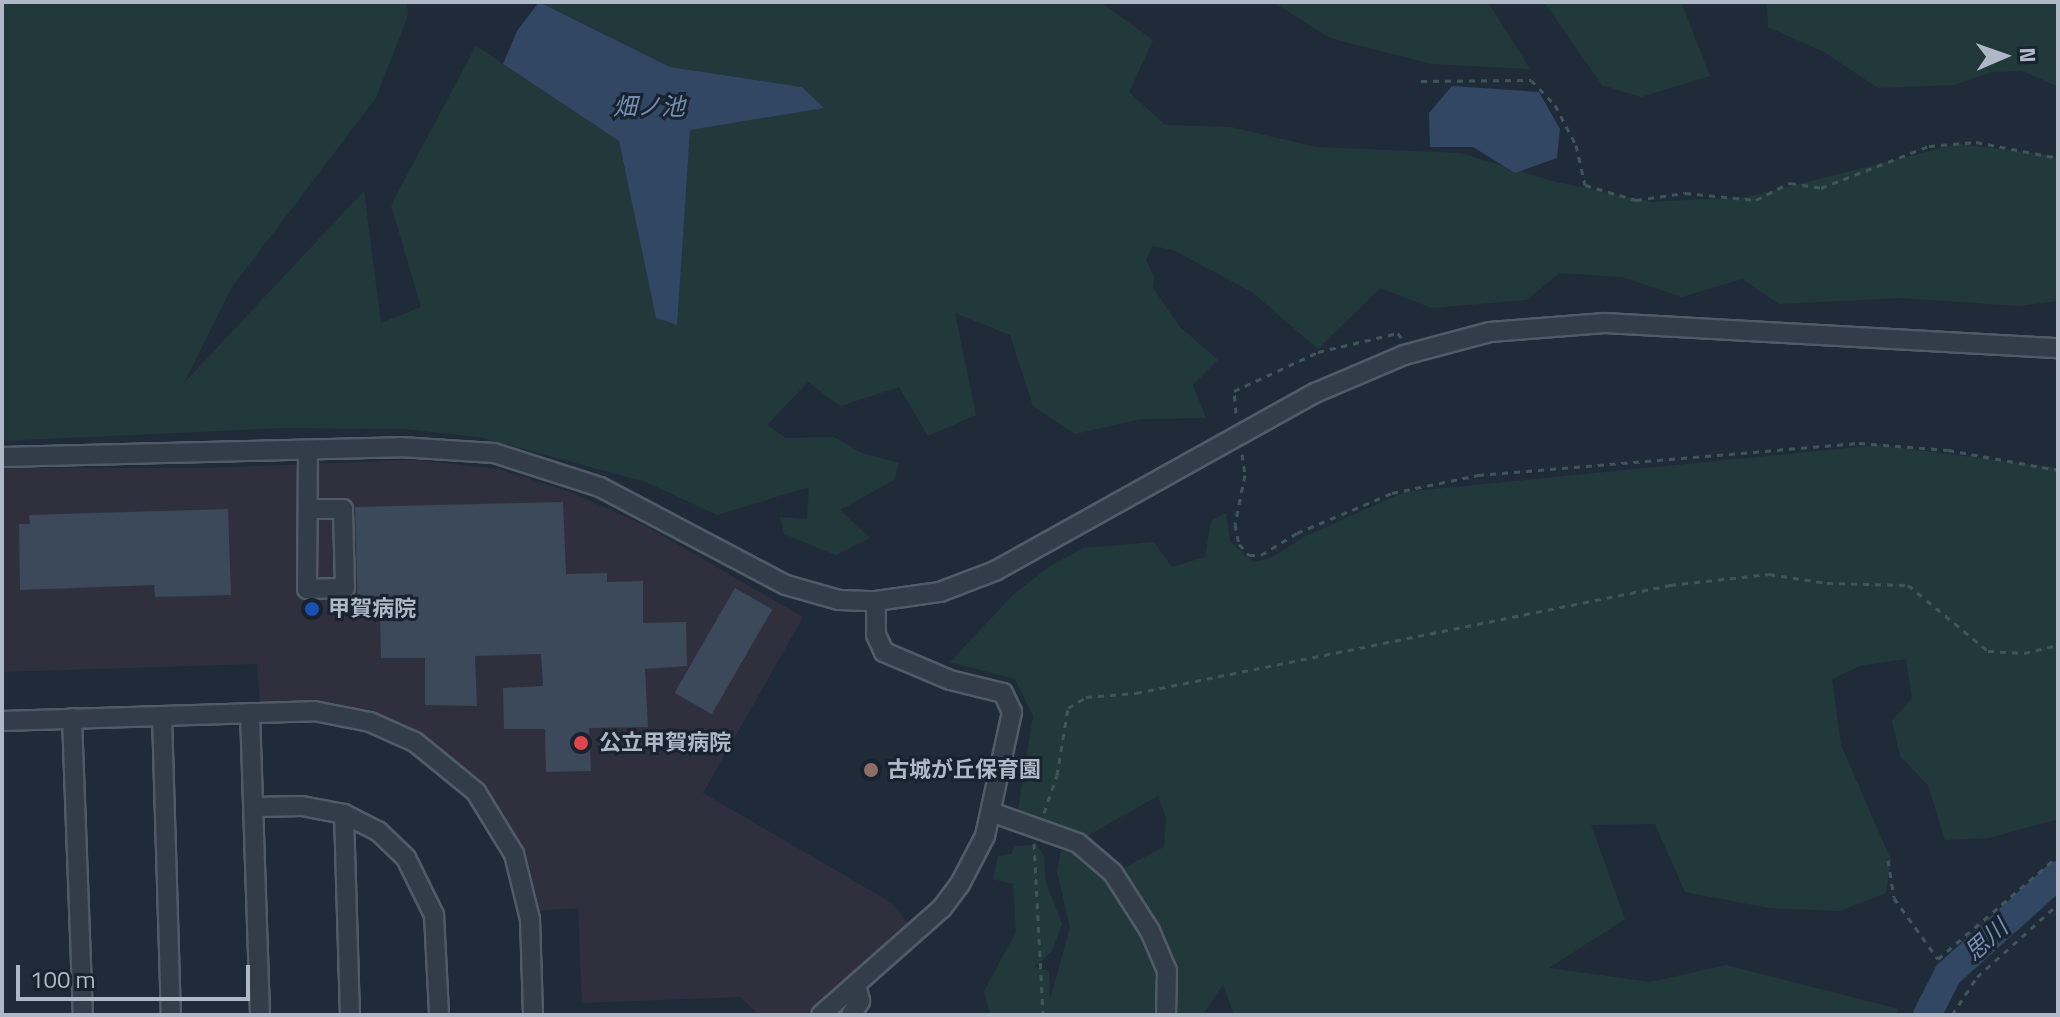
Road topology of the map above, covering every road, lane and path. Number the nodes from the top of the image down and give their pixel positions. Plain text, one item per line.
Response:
1 (1421, 81) dead end
2 (2058, 158) edge
3 (2058, 348) edge
4 (1409, 353) junction
5 (1236, 413) dead end
6 (1242, 450) dead end
7 (308, 451) junction
8 (2, 457) edge
9 (2058, 470) edge
10 (311, 509) junction
11 (876, 601) junction
12 (2058, 645) edge
13 (250, 713) junction
14 (162, 716) junction
15 (72, 718) junction
16 (2, 721) edge
17 (254, 807) junction
18 (991, 812) junction
19 (344, 814) junction
20 (1038, 831) junction
21 (2058, 856) edge
22 (1888, 860) dead end
23 (2058, 904) edge
24 (856, 984) junction
25 (83, 1015) edge
26 (171, 1015) edge
27 (260, 1015) edge
28 (350, 1015) edge
29 (439, 1015) edge
30 (533, 1015) edge
31 (821, 1015) edge
32 (851, 1015) edge
33 (1043, 1015) edge
34 (1166, 1015) edge
35 (1952, 1015) edge

1 - 2 path
3 - 4 street
4 - 5 path
4 - 11 street
6 - 9 path
7 - 8 street
7 - 10 street
7 - 11 street
10 - 10 street
11 - 18 street
12 - 20 path
13 - 14 street
13 - 17 street
13 - 30 street
14 - 15 street
14 - 26 street
15 - 16 street
15 - 25 street
17 - 19 street
17 - 27 street
18 - 20 street
18 - 24 street
19 - 28 street
19 - 29 street
20 - 33 path
20 - 34 street
21 - 22 path
23 - 35 path
24 - 31 street
24 - 32 street

